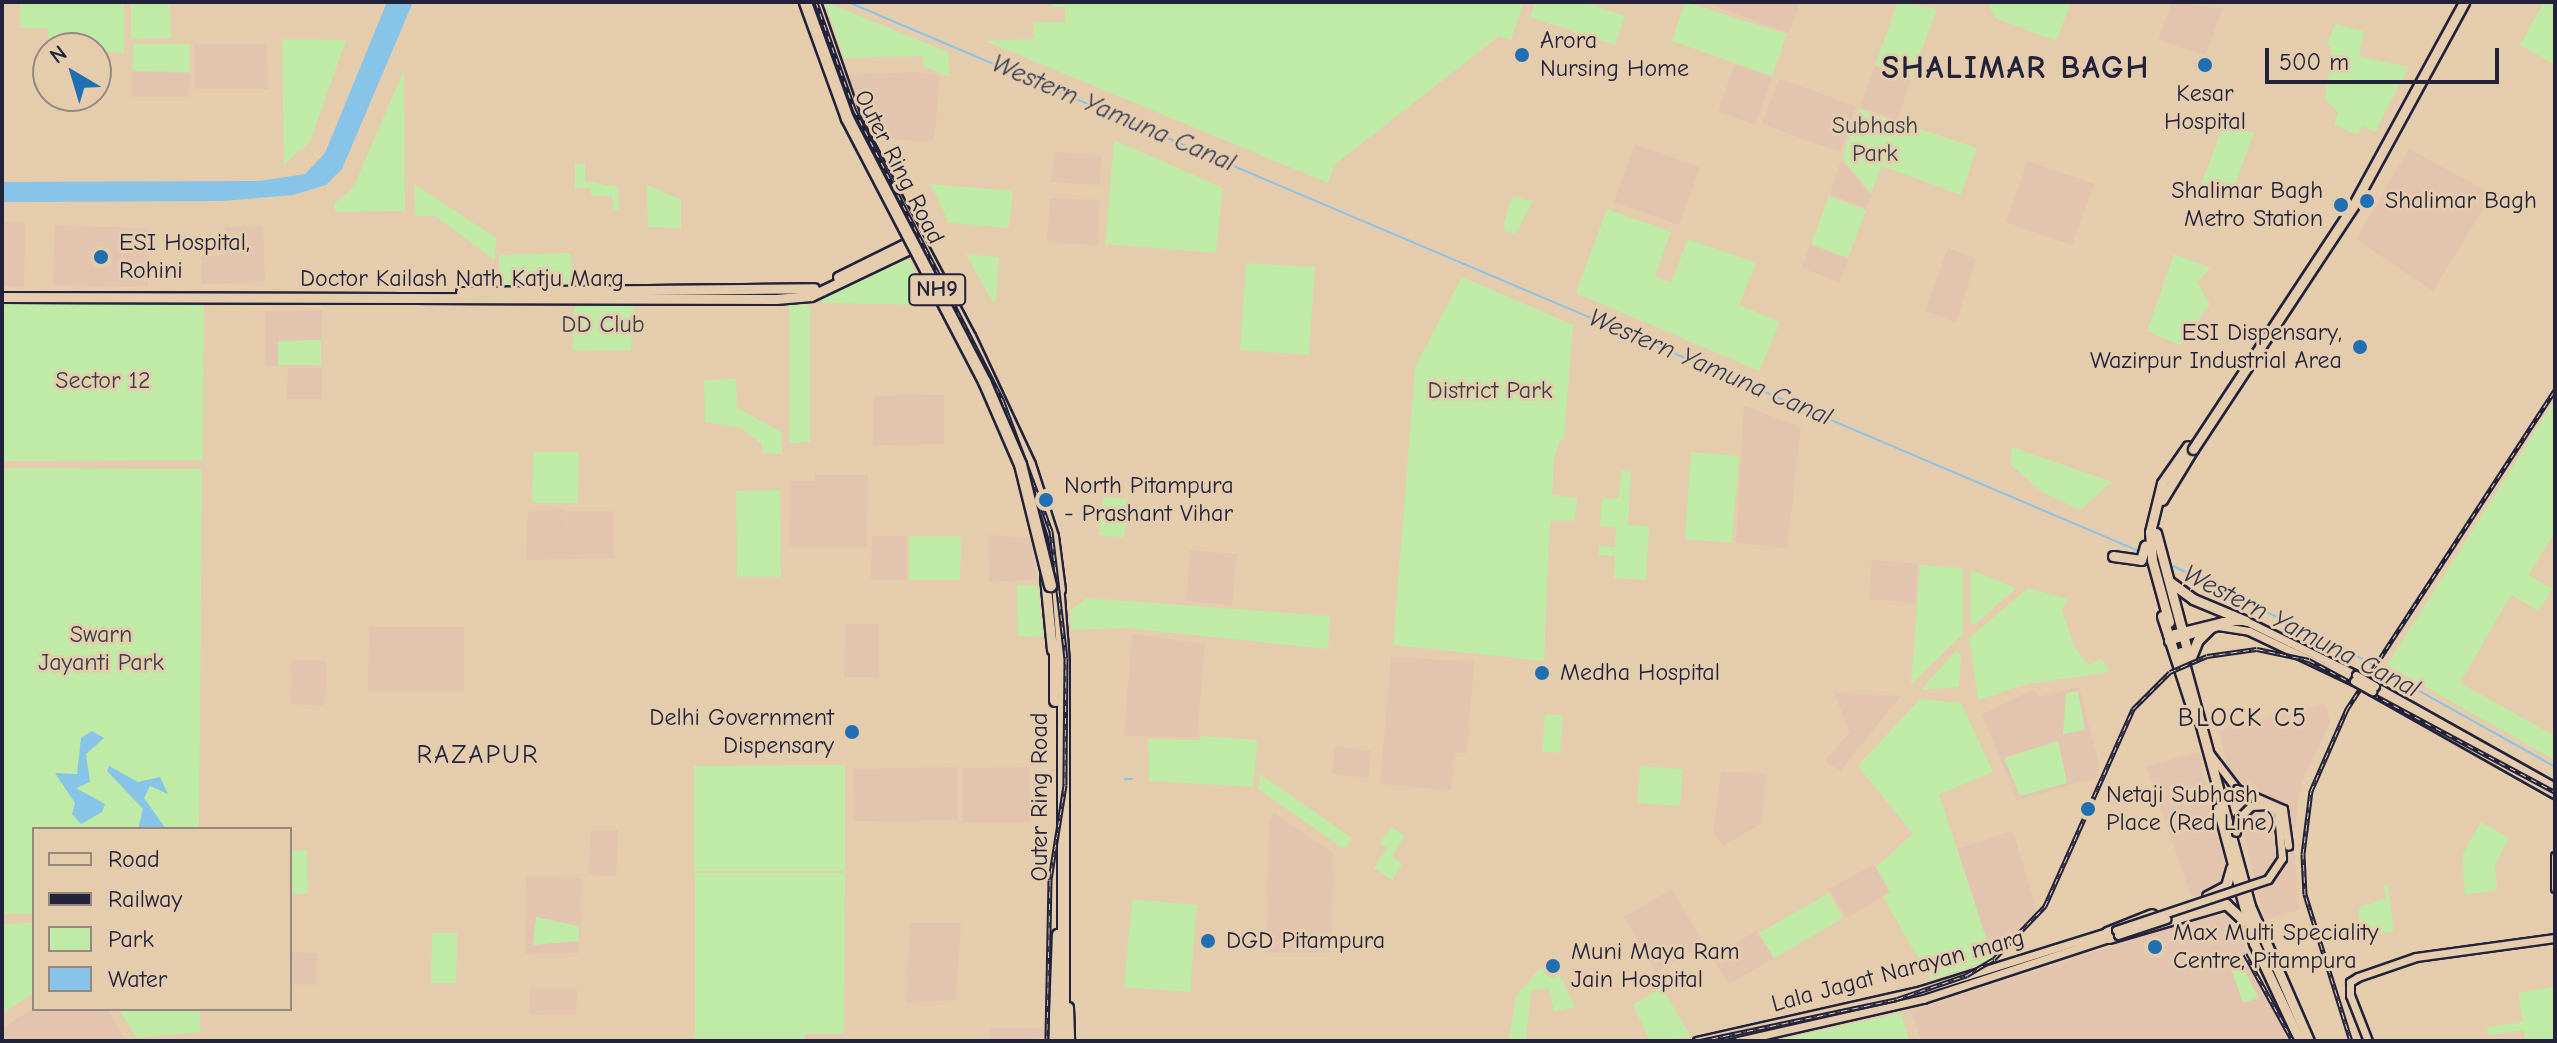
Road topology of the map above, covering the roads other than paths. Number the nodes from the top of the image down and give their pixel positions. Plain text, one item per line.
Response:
1 (804, 2) edge
2 (814, 2) edge
3 (2458, 2) edge
4 (2464, 2) edge
5 (889, 186) junction
6 (910, 245) junction
7 (2, 294) edge
8 (948, 295) junction
9 (938, 300) junction
10 (1011, 421) junction
11 (1000, 426) junction
12 (2191, 448) junction
13 (1040, 492) junction
14 (1027, 495) junction
15 (2113, 556) dead end
16 (2153, 557) junction
17 (2166, 576) junction
18 (1053, 584) junction
19 (2171, 621) tunnel mouth
20 (2243, 626) junction
21 (2210, 628) junction
22 (2182, 634) junction
23 (2167, 638) junction
24 (2179, 654) tunnel mouth
25 (2190, 662) junction
26 (1059, 664) junction
27 (2196, 715) junction
28 (2209, 753) junction
29 (2494, 756) junction
30 (2555, 787) edge
31 (2555, 794) edge
32 (2235, 837) junction
33 (2230, 855) junction
34 (2555, 856) edge
35 (2555, 888) edge
36 (2210, 895) junction
37 (2214, 908) junction
38 (1059, 933) junction
39 (2112, 934) junction
40 (2253, 939) junction
41 (2555, 940) edge
42 (1841, 1014) junction
43 (1062, 1041) edge
44 (1697, 1041) edge
45 (1738, 1041) edge
46 (2300, 1041) edge
47 (2309, 1041) edge
48 (2370, 1041) edge

1 - 5 main road, Outer Ring Road
1 - 18 highway, Outer Ring Road / NH9, bridge
2 - 5 main road, Outer Ring Road
2 - 18 highway, Outer Ring Road / NH9, bridge
3 - 12 main road, bridge
4 - 12 main road, bridge
5 - 6 main road, Outer Ring Road
5 - 8 main road, Outer Ring Road
6 - 7 main road, Doctor Kailash Nath Katju Marg
6 - 9 main road, Outer Ring Road
8 - 9 main road
8 - 10 main road, Outer Ring Road
9 - 11 main road, Outer Ring Road
10 - 11 main road
10 - 13 main road, Outer Ring Road
11 - 14 main road, Outer Ring Road
12 - 16 main road
13 - 14 main road
13 - 26 main road, Outer Ring Road
14 - 26 main road, Outer Ring Road
15 - 16 main road
16 - 17 main road
16 - 19 main road
16 - 23 main road
17 - 20 main road
17 - 22 main road
18 - 26 highway, Outer Ring Road / NH9
20 - 21 main road
20 - 22 main road
20 - 29 main road, bridge
20 - 29 main road, bridge
21 - 22 main road
21 - 25 main road
22 - 23 main road
22 - 25 main road
23 - 27 main road
24 - 27 main road
25 - 27 main road
26 - 38 highway, Outer Ring Road / NH9
27 - 28 main road
27 - 33 main road
28 - 32 main road
28 - 39 main road, bridge
29 - 30 main road
29 - 31 main road
32 - 39 main road, bridge
32 - 47 main road
33 - 36 main road
33 - 40 main road
34 - 35 main road
36 - 37 main road
36 - 39 main road
37 - 39 main road
37 - 40 main road
38 - 43 highway, NH9
38 - 43 main road
39 - 42 main road, Lala Jagat Narayan marg
40 - 46 main road
41 - 48 main road
42 - 44 main road, Lala Jagat Narayan marg
42 - 45 main road, Lala Jagat Narayan marg

